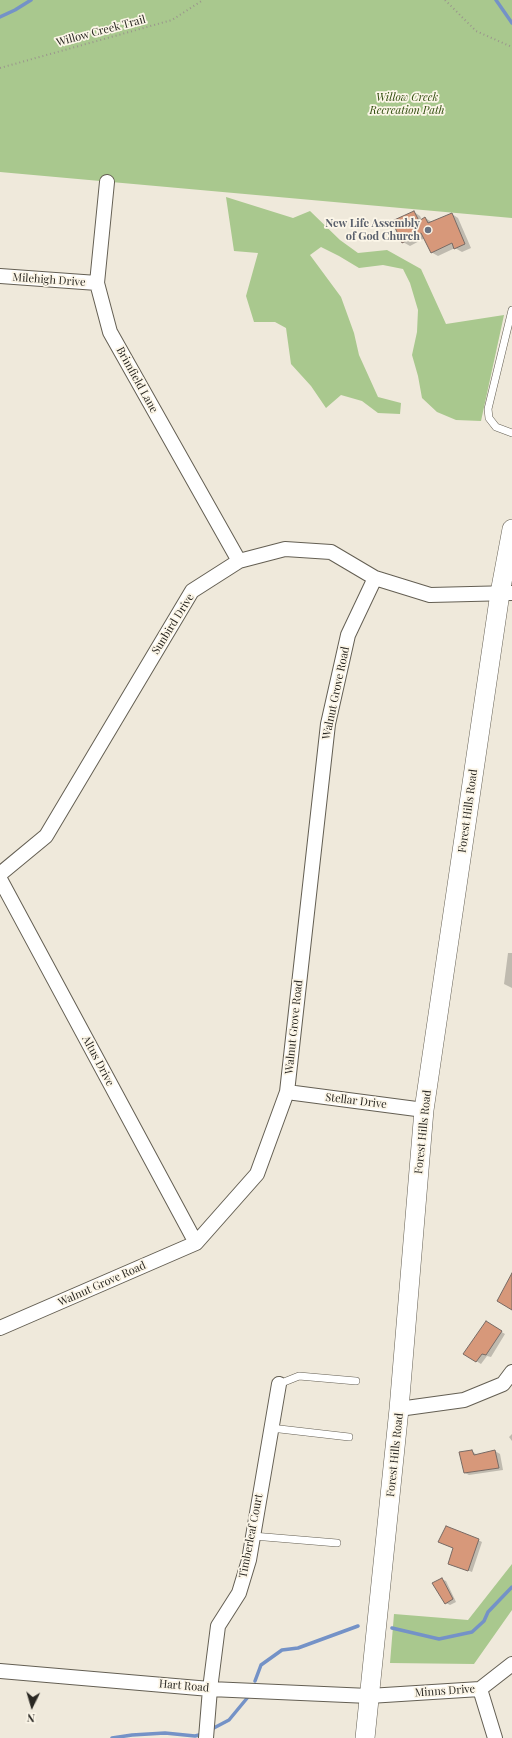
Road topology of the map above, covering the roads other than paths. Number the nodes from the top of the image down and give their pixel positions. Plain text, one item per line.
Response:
1 (106, 182) dead end
2 (0, 276) edge
3 (97, 283) junction
4 (512, 310) edge
5 (512, 433) edge
6 (512, 530) edge
7 (239, 561) junction
8 (375, 578) junction
9 (506, 593) edge
10 (0, 874) edge
11 (0, 879) edge
12 (287, 1092) junction
13 (424, 1110) junction
14 (196, 1243) junction
15 (0, 1328) edge
16 (512, 1372) edge
17 (356, 1381) dead end
18 (279, 1384) joint
19 (399, 1409) junction
20 (271, 1428) junction
21 (349, 1437) dead end
22 (253, 1536) junction
23 (337, 1543) dead end
24 (512, 1664) edge
25 (0, 1670) edge
26 (210, 1689) junction
27 (480, 1689) junction
28 (369, 1696) junction
29 (206, 1738) edge
30 (365, 1738) edge
31 (495, 1738) edge

1 - 3 street, Brimfield Lane
2 - 3 street, Milehigh Drive
3 - 7 street, Brimfield Lane
4 - 5 lane
6 - 9 street, Forest Hills Road
7 - 8 street, Sunbird Drive
7 - 10 street, Sunbird Drive
8 - 9 street, Sunbird Drive
8 - 12 street, Walnut Grove Road
9 - 13 street, Forest Hills Road
11 - 14 street, Altus Drive
12 - 13 street, Stellar Drive
12 - 14 street, Walnut Grove Road
13 - 19 street, Forest Hills Road
14 - 15 street, Walnut Grove Road
16 - 19 street
17 - 18 lane
18 - 20 street, Timberleaf Court
19 - 28 street, Forest Hills Road
20 - 21 lane
20 - 22 street, Timberleaf Court
22 - 23 lane
22 - 26 street, Timberleaf Court
24 - 27 street, Minns Drive
25 - 26 street, Hart Road
26 - 28 street, Hart Road
26 - 29 street, Timberleaf Court
27 - 28 street, Minns Drive
27 - 31 street
28 - 30 street, Forest Hills Road

